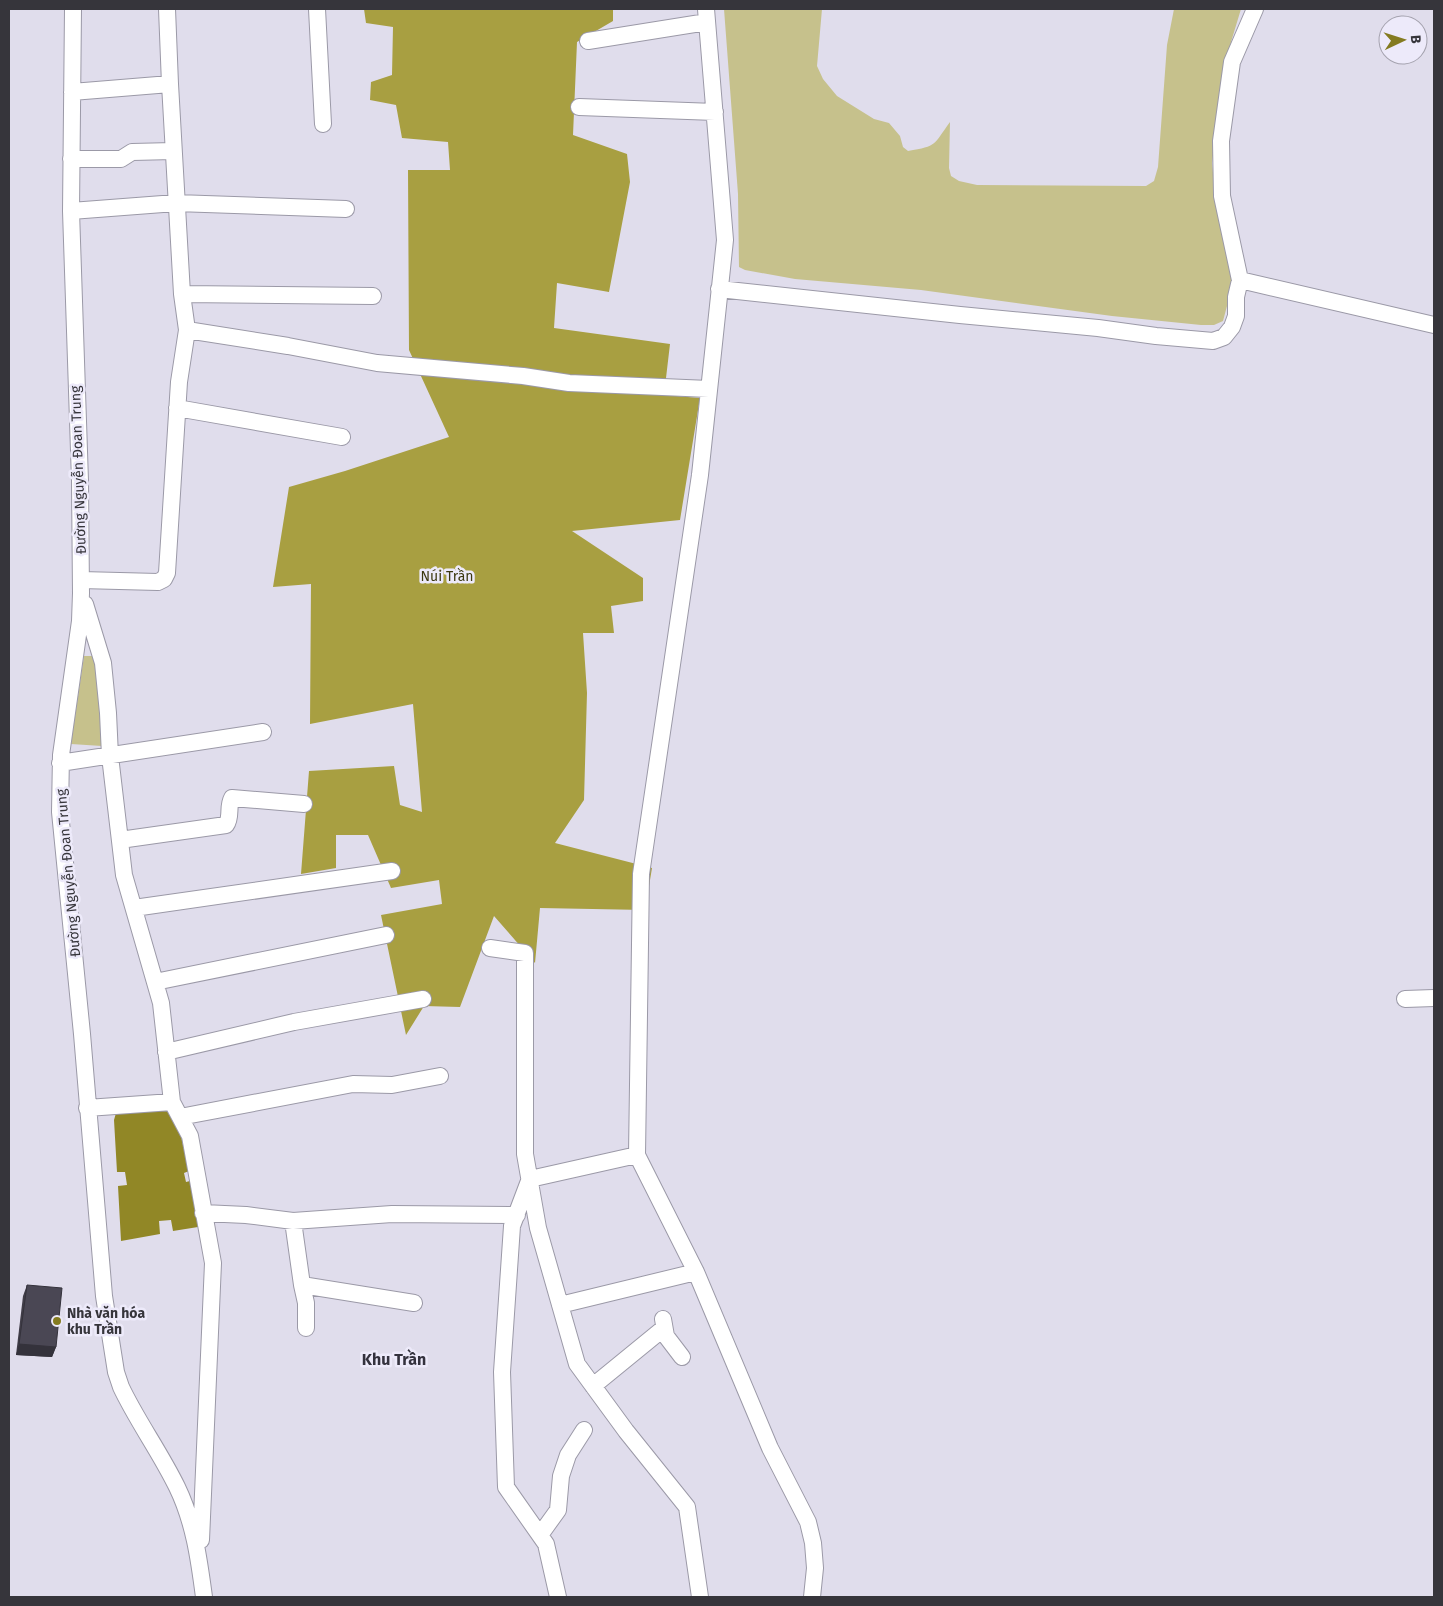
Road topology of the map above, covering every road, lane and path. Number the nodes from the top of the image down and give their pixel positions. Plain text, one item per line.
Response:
1 (73, 9) edge
2 (167, 9) edge
3 (317, 9) edge
4 (1254, 9) edge
5 (707, 15) edge
6 (588, 41) dead end
7 (170, 84) junction
8 (72, 92) junction
9 (579, 107) dead end
10 (715, 112) junction
11 (323, 124) dead end
12 (173, 152) junction
13 (71, 159) junction
14 (176, 203) junction
15 (346, 209) dead end
16 (71, 211) junction
17 (1240, 280) junction
18 (720, 289) junction
19 (182, 294) junction
20 (373, 296) dead end
21 (1434, 325) edge
22 (187, 330) junction
23 (709, 389) junction
24 (177, 408) junction
25 (342, 437) dead end
26 (81, 586) junction
27 (263, 732) dead end
28 (110, 756) junction
29 (60, 762) junction
30 (304, 804) dead end
31 (120, 840) junction
32 (392, 872) dead end
33 (134, 908) junction
34 (386, 935) dead end
35 (490, 948) dead end
36 (155, 982) junction
37 (1434, 998) edge
38 (423, 999) dead end
39 (1405, 999) dead end
40 (166, 1052) junction
41 (440, 1076) dead end
42 (172, 1102) junction
43 (88, 1108) junction
44 (180, 1117) junction
45 (638, 1155) junction
46 (530, 1179) junction
47 (203, 1213) junction
48 (517, 1215) junction
49 (293, 1221) junction
50 (696, 1272) junction
51 (302, 1285) junction
52 (414, 1303) dead end
53 (560, 1306) junction
54 (306, 1328) dead end
55 (682, 1357) dead end
56 (593, 1386) junction
57 (584, 1430) dead end
58 (540, 1535) junction
59 (200, 1565) junction
60 (204, 1597) edge
61 (558, 1597) edge
62 (700, 1597) edge
63 (812, 1597) edge

1 - 8 street, Đường Nguyễn Đoan Trung
2 - 7 street
3 - 11 street
4 - 17 street
5 - 6 street
5 - 10 street
7 - 8 street
7 - 12 street
8 - 13 street, Đường Nguyễn Đoan Trung
9 - 10 street
10 - 18 street
12 - 13 street
12 - 14 street
13 - 16 street, Đường Nguyễn Đoan Trung
14 - 15 street
14 - 16 street
14 - 19 street
16 - 26 street, Đường Nguyễn Đoan Trung
17 - 18 street
17 - 21 street
18 - 23 street
19 - 20 street
19 - 22 street
22 - 23 street
22 - 24 street
23 - 45 street
24 - 25 street
24 - 26 street
26 - 28 street
26 - 29 street, Đường Nguyễn Đoan Trung
27 - 28 street
28 - 29 street
28 - 31 street
29 - 43 street, Đường Nguyễn Đoan Trung
30 - 31 street
31 - 33 street
32 - 33 street
33 - 36 street
34 - 36 street
35 - 46 street
36 - 40 street
37 - 39 street
38 - 40 street
40 - 42 street
41 - 44 street
42 - 43 street
42 - 44 street
43 - 59 street, Đường Nguyễn Đoan Trung
44 - 47 street
45 - 46 street
45 - 50 street
46 - 48 street
46 - 53 street
47 - 49 street
47 - 59 street
48 - 49 street
48 - 58 street
49 - 51 street
50 - 53 street
50 - 63 street
51 - 52 street
51 - 54 street
53 - 56 street
55 - 56 street
56 - 62 street
57 - 58 street
58 - 61 street
59 - 60 street, Đường Nguyễn Đoan Trung

